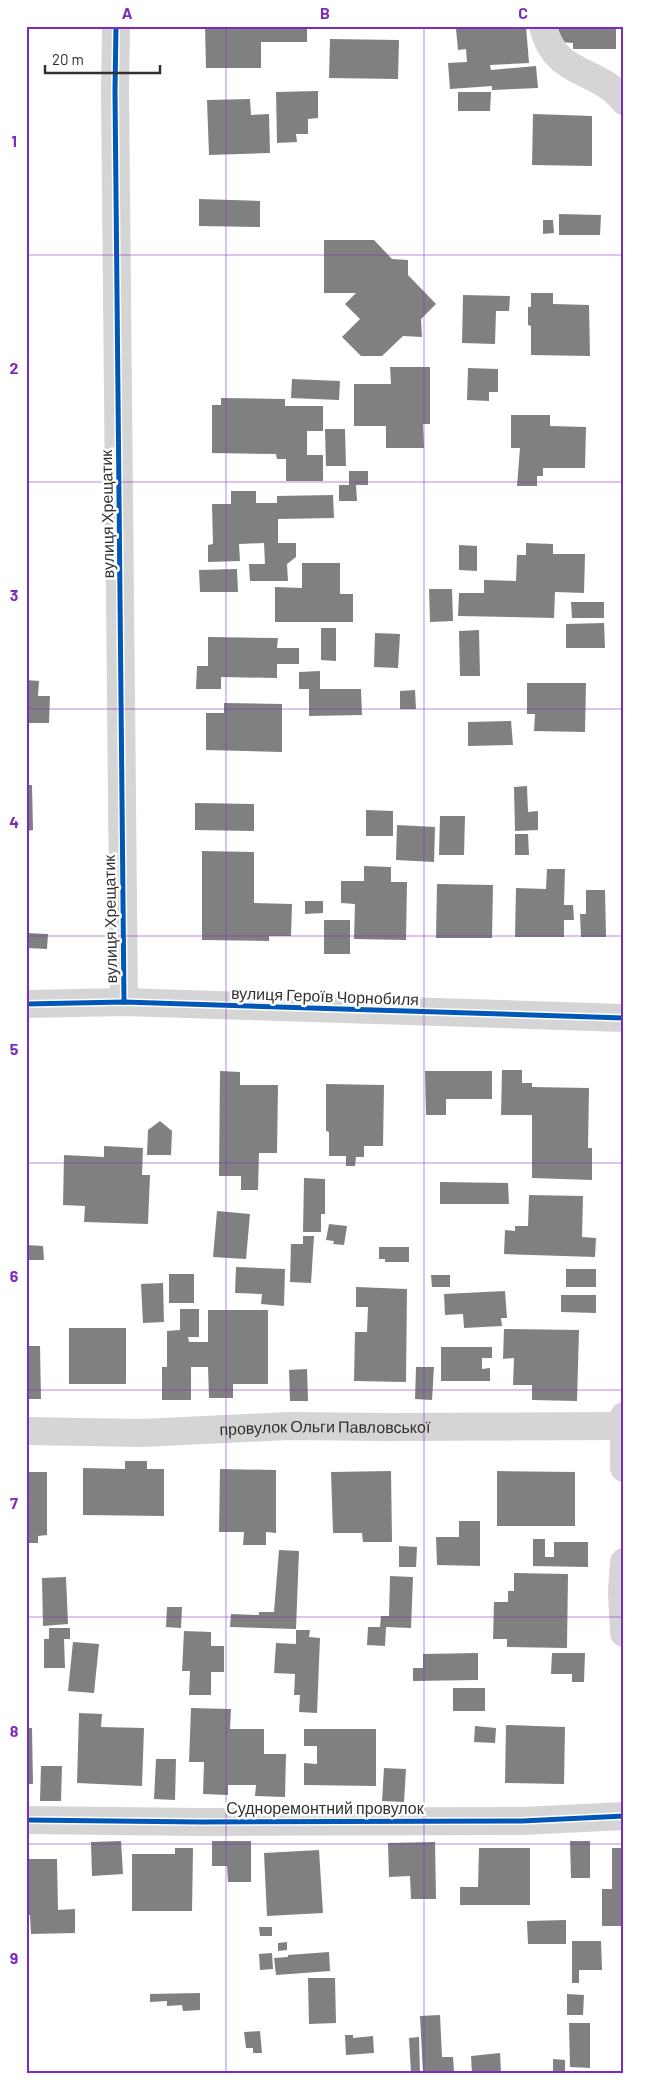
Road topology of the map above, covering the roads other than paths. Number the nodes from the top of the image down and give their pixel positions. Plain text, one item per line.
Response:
1 (116, 26) edge
2 (543, 26) edge
3 (624, 101) edge
4 (124, 1002) junction
5 (26, 1004) edge
6 (624, 1018) edge
7 (623, 1421) edge
8 (26, 1431) edge
9 (624, 1468) edge
10 (624, 1562) edge
11 (624, 1633) edge
12 (624, 1816) edge
13 (26, 1820) edge

1 - 4 street, вулиця Хрещатик
2 - 3 street
4 - 5 street, вулиця Героїв Чорнобиля
4 - 6 street, вулиця Героїв Чорнобиля
7 - 8 street, провулок Ольги Павловської
7 - 9 street
10 - 11 street
12 - 13 street, Судноремонтний провулок

